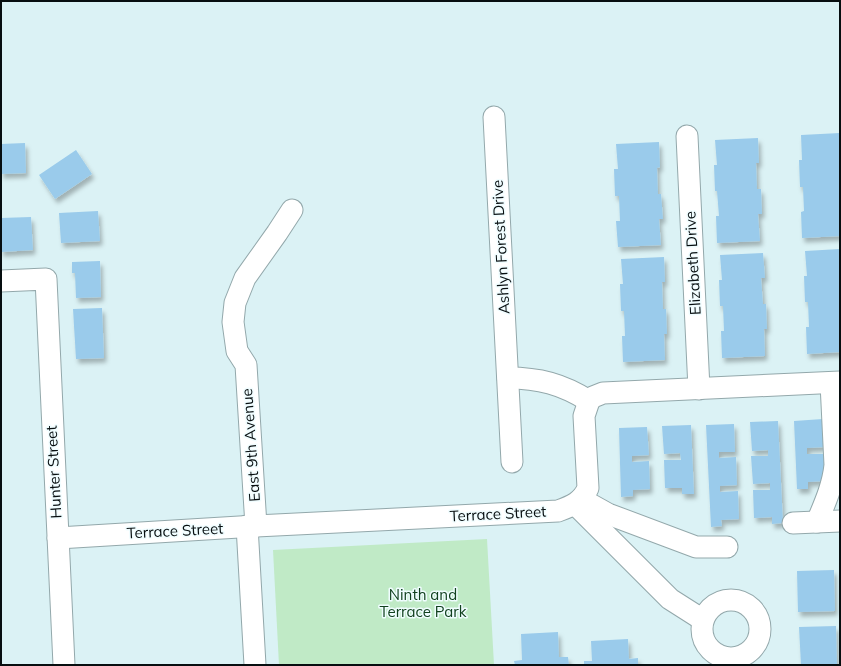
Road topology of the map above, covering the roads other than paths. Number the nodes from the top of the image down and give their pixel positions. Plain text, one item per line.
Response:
1 (494, 117) dead end
2 (687, 136) dead end
3 (292, 210) dead end
4 (1, 281) edge
5 (508, 378) junction
6 (835, 383) edge
7 (699, 389) junction
8 (589, 401) junction
9 (512, 462) dead end
10 (579, 502) junction
11 (817, 522) junction
12 (840, 522) edge
13 (793, 523) dead end
14 (252, 526) junction
15 (58, 538) junction
16 (726, 547) dead end
17 (704, 620) dead end
18 (64, 665) edge
19 (255, 665) edge

1 - 5 street, Ashlyn Forest Drive
2 - 7 street, Elizabeth Drive
3 - 14 street, East 9th Avenue
4 - 15 street, Hunter Street
5 - 8 street
5 - 9 street, Ashlyn Forest Drive
6 - 7 street
6 - 11 street
7 - 8 street
8 - 10 street
10 - 14 street, Terrace Street
10 - 16 street
10 - 17 street
11 - 12 street
11 - 13 street
14 - 15 street, Terrace Street
14 - 19 street, East 9th Avenue
15 - 18 street, Hunter Street

